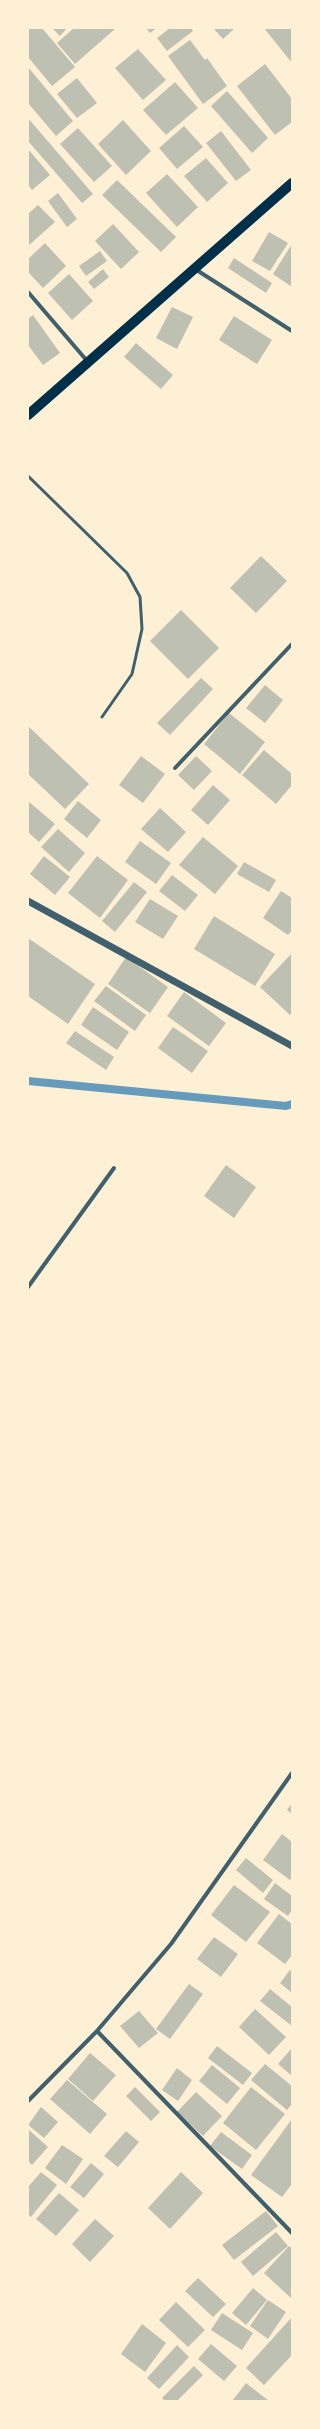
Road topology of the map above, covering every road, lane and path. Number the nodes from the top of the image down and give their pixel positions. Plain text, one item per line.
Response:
1 (292, 183) edge
2 (195, 268) junction
3 (28, 292) edge
4 (292, 331) edge
5 (88, 362) junction
6 (28, 415) edge
7 (28, 476) edge
8 (292, 644) edge
9 (102, 717) dead end
10 (175, 768) dead end
11 (28, 901) edge
12 (292, 1046) edge
13 (114, 1168) dead end
14 (28, 1287) edge
15 (292, 1773) edge
16 (97, 2031) junction
17 (28, 2101) edge
18 (292, 2233) edge

1 - 2 main road
2 - 4 street
2 - 5 main road
3 - 5 street
5 - 6 main road
7 - 9 lane
8 - 10 street
11 - 12 street
13 - 14 street
15 - 16 street
16 - 17 street
16 - 18 street

